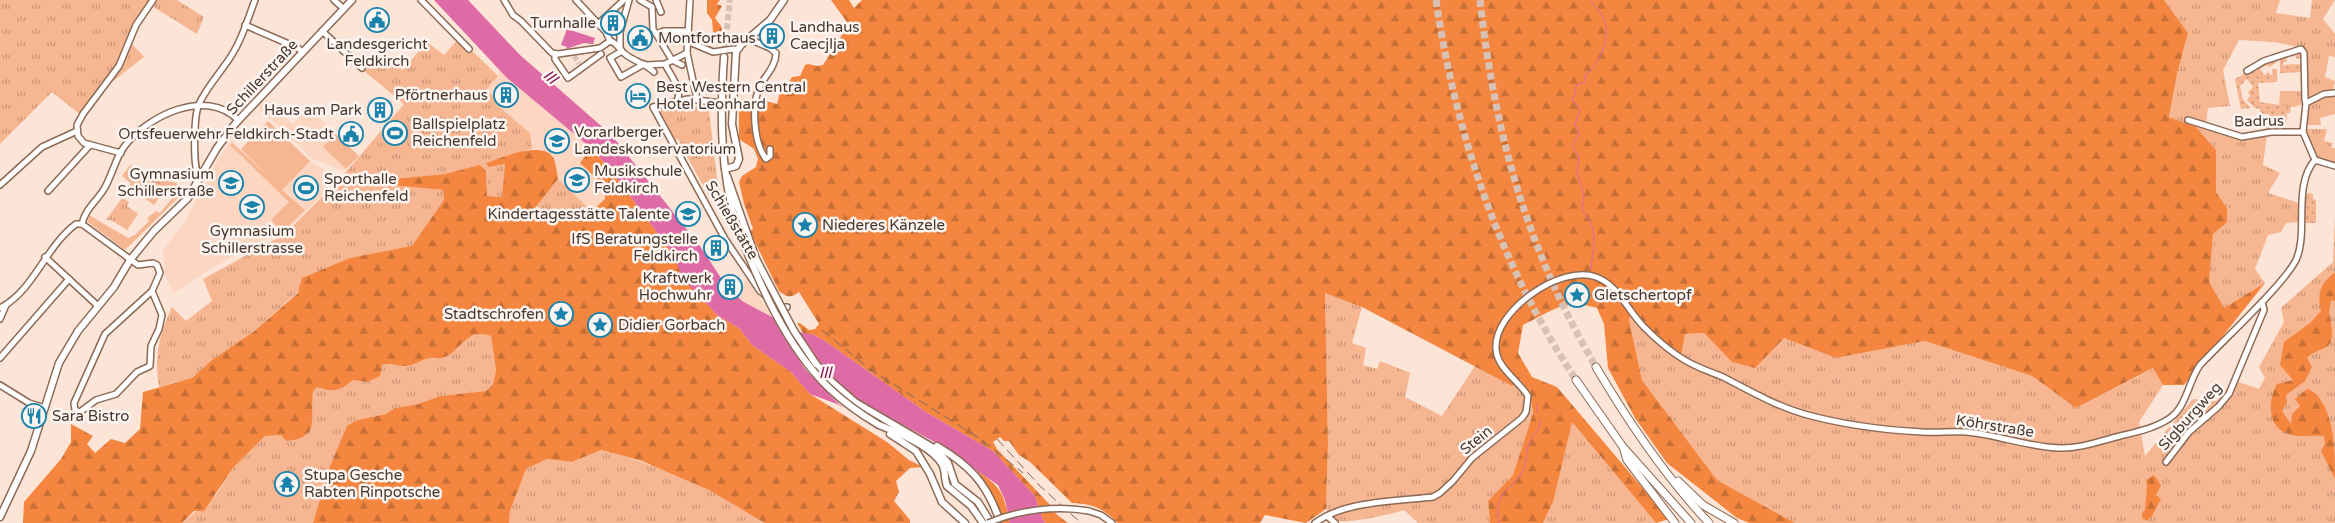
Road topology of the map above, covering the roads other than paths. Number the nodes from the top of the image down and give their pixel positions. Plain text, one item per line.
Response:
1 (153, 0) edge
2 (255, 0) edge
3 (334, 0) edge
4 (352, 0) edge
5 (421, 0) edge
6 (504, 0) edge
7 (576, 0) edge
8 (624, 0) edge
9 (629, 0) edge
10 (640, 0) edge
11 (656, 0) edge
12 (690, 0) edge
13 (784, 0) edge
14 (344, 9) junction
15 (656, 14) junction
16 (597, 23) junction
17 (245, 25) junction
18 (322, 31) junction
19 (688, 31) junction
20 (654, 32) junction
21 (749, 39) junction
22 (610, 40) junction
23 (687, 41) junction
24 (469, 49) dead end
25 (621, 49) junction
26 (734, 49) dead end
27 (302, 52) junction
28 (687, 53) junction
29 (555, 54) junction
30 (601, 54) dead end
31 (724, 57) tunnel mouth
32 (672, 60) junction
33 (646, 64) junction
34 (665, 64) junction
35 (682, 65) dead end
36 (362, 68) dead end
37 (2248, 71) dead end
38 (654, 72) dead end
39 (2335, 93) edge
40 (697, 99) junction
41 (674, 102) junction
42 (2306, 103) junction
43 (199, 104) junction
44 (720, 104) junction
45 (238, 120) junction
46 (2188, 120) dead end
47 (77, 131) junction
48 (2303, 132) junction
49 (90, 145) junction
50 (770, 149) dead end
51 (121, 153) junction
52 (2315, 160) junction
53 (2335, 166) edge
54 (726, 172) junction
55 (200, 178) junction
56 (0, 185) edge
57 (48, 190) dead end
58 (82, 224) junction
59 (740, 226) junction
60 (46, 256) junction
61 (130, 260) junction
62 (69, 279) junction
63 (152, 291) junction
64 (1526, 298) joint
65 (2262, 302) junction
66 (6, 305) junction
67 (98, 306) junction
68 (787, 307) dead end
69 (0, 308) edge
70 (0, 319) edge
71 (0, 358) edge
72 (1596, 367) tunnel mouth
73 (1576, 380) tunnel mouth
74 (0, 385) edge
75 (44, 408) junction
76 (899, 437) junction
77 (923, 441) junction
78 (1623, 447) junction
79 (2166, 462) dead end
80 (1662, 468) junction
81 (949, 478) junction
82 (959, 488) junction
83 (950, 489) junction
84 (1327, 516) junction
85 (0, 517) edge
86 (999, 519) junction
87 (966, 523) edge
88 (983, 523) edge
89 (989, 523) edge
90 (1112, 523) edge
91 (1315, 523) edge
92 (1335, 523) edge
93 (1675, 523) edge
94 (1691, 523) edge
95 (1709, 523) edge
96 (1734, 523) edge

1 - 47 street
2 - 17 street
3 - 14 street
4 - 14 main road, Schillerstraße
5 - 24 street
6 - 29 street
7 - 16 street
8 - 16 street
9 - 25 street
10 - 15 street
11 - 15 street
12 - 19 street
13 - 21 main road
14 - 18 main road, Schillerstraße
15 - 20 street
16 - 22 street
17 - 27 street
17 - 43 street
18 - 27 main road, Schillerstraße
18 - 36 street
19 - 20 street
19 - 23 street
20 - 32 street
21 - 50 street
21 - 54 main road
22 - 25 street
22 - 29 street
23 - 26 street
23 - 28 street
25 - 33 street
25 - 33 street
27 - 45 main road, Schillerstraße
28 - 32 street
28 - 40 street
29 - 30 street
31 - 44 main road
32 - 34 street
32 - 35 street
33 - 34 street
33 - 38 street
34 - 41 street
37 - 42 street
39 - 42 street
40 - 41 street
40 - 44 street
41 - 68 street, Schießstätte
42 - 48 street
43 - 45 street
43 - 51 street
43 - 55 street
44 - 54 main road
45 - 55 main road, Schillerstraße
46 - 48 street, Badrus
47 - 49 street
47 - 56 street
48 - 52 street
49 - 51 street
49 - 57 street
51 - 58 street
52 - 53 street
52 - 65 street, Köhrstraße
54 - 59 main road
55 - 61 main road, Schillerstraße
58 - 60 street
58 - 61 street
59 - 76 main road, bridge
59 - 77 main road, bridge
60 - 62 street
60 - 66 street
61 - 63 street
61 - 67 main road, Schillerstraße
62 - 67 street
62 - 71 street
63 - 63 street
64 - 65 street, Köhrstraße
64 - 84 street, Stein
65 - 79 street, Sigburgweg
66 - 69 street
66 - 70 street
67 - 75 main road, Schillerstraße
72 - 80 highway
73 - 78 highway
74 - 75 street
75 - 85 main road, Schillerstraße
76 - 81 main road
76 - 87 main road, bridge
77 - 81 main road
77 - 86 main road
78 - 93 highway
78 - 94 highway
80 - 95 highway
80 - 96 highway
81 - 82 main road
81 - 83 main road
81 - 83 main road
82 - 83 main road
82 - 89 main road
83 - 88 main road
84 - 91 street, Stein
84 - 92 street
86 - 89 street, bridge
86 - 90 street, bridge

